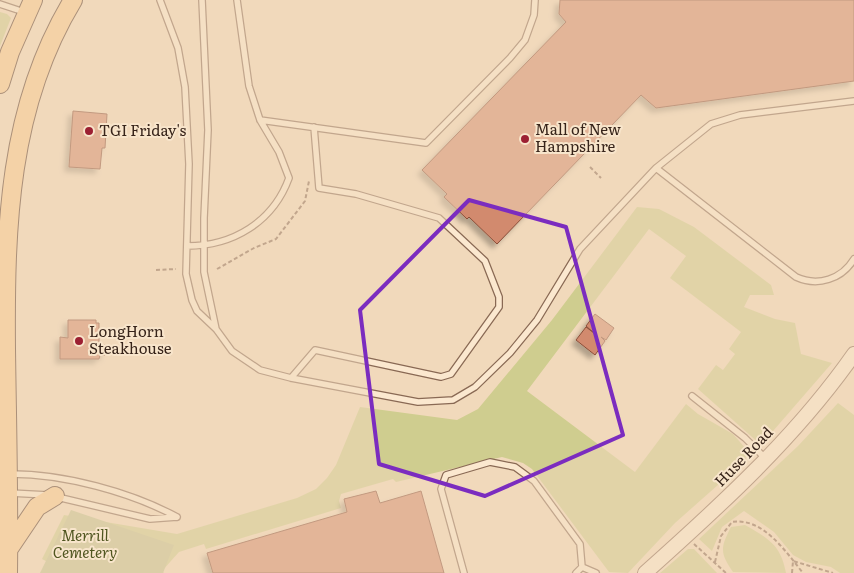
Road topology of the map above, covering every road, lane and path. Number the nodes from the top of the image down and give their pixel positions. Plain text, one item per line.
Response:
1 (160, 0) edge
2 (202, 0) edge
3 (237, 0) edge
4 (535, 0) edge
5 (73, 1) edge
6 (0, 4) edge
7 (30, 6) edge
8 (0, 84) edge
9 (854, 101) edge
10 (260, 120) junction
11 (314, 127) junction
12 (590, 167) dead end
13 (656, 168) junction
14 (601, 178) dead end
15 (310, 179) dead end
16 (187, 246) junction
17 (204, 246) junction
18 (854, 259) edge
19 (176, 269) dead end
20 (156, 270) dead end
21 (217, 270) dead end
22 (216, 329) junction
23 (854, 354) edge
24 (291, 378) junction
25 (692, 396) dead end
26 (766, 459) junction
27 (3, 474) edge
28 (3, 493) edge
29 (55, 496) junction
30 (685, 535) junction
31 (8, 550) junction
32 (793, 561) junction
33 (715, 562) junction
34 (582, 567) junction
35 (8, 573) edge
36 (464, 573) edge
37 (576, 573) edge
38 (596, 573) edge
39 (646, 573) edge
40 (726, 573) edge
41 (792, 573) edge
42 (803, 573) edge
43 (833, 573) edge

1 - 16 lane
2 - 17 lane
3 - 10 lane
4 - 11 lane
5 - 27 main road
6 - 7 lane
7 - 8 main road
9 - 13 lane
10 - 11 lane
10 - 17 lane
11 - 24 lane
12 - 14 path
13 - 18 lane
13 - 24 lane
15 - 21 path
16 - 17 lane
16 - 22 lane
17 - 22 lane
19 - 20 path
22 - 24 lane
23 - 26 street, Huse Road
25 - 26 lane
26 - 30 street, Huse Road
27 - 28 main road
27 - 29 lane
28 - 29 lane
28 - 31 main road
29 - 31 main road
30 - 33 path
30 - 39 street, Huse Road
31 - 35 main road
32 - 33 path
32 - 41 path
32 - 42 path
32 - 43 path
33 - 40 path
34 - 36 lane
34 - 37 lane
34 - 38 lane

